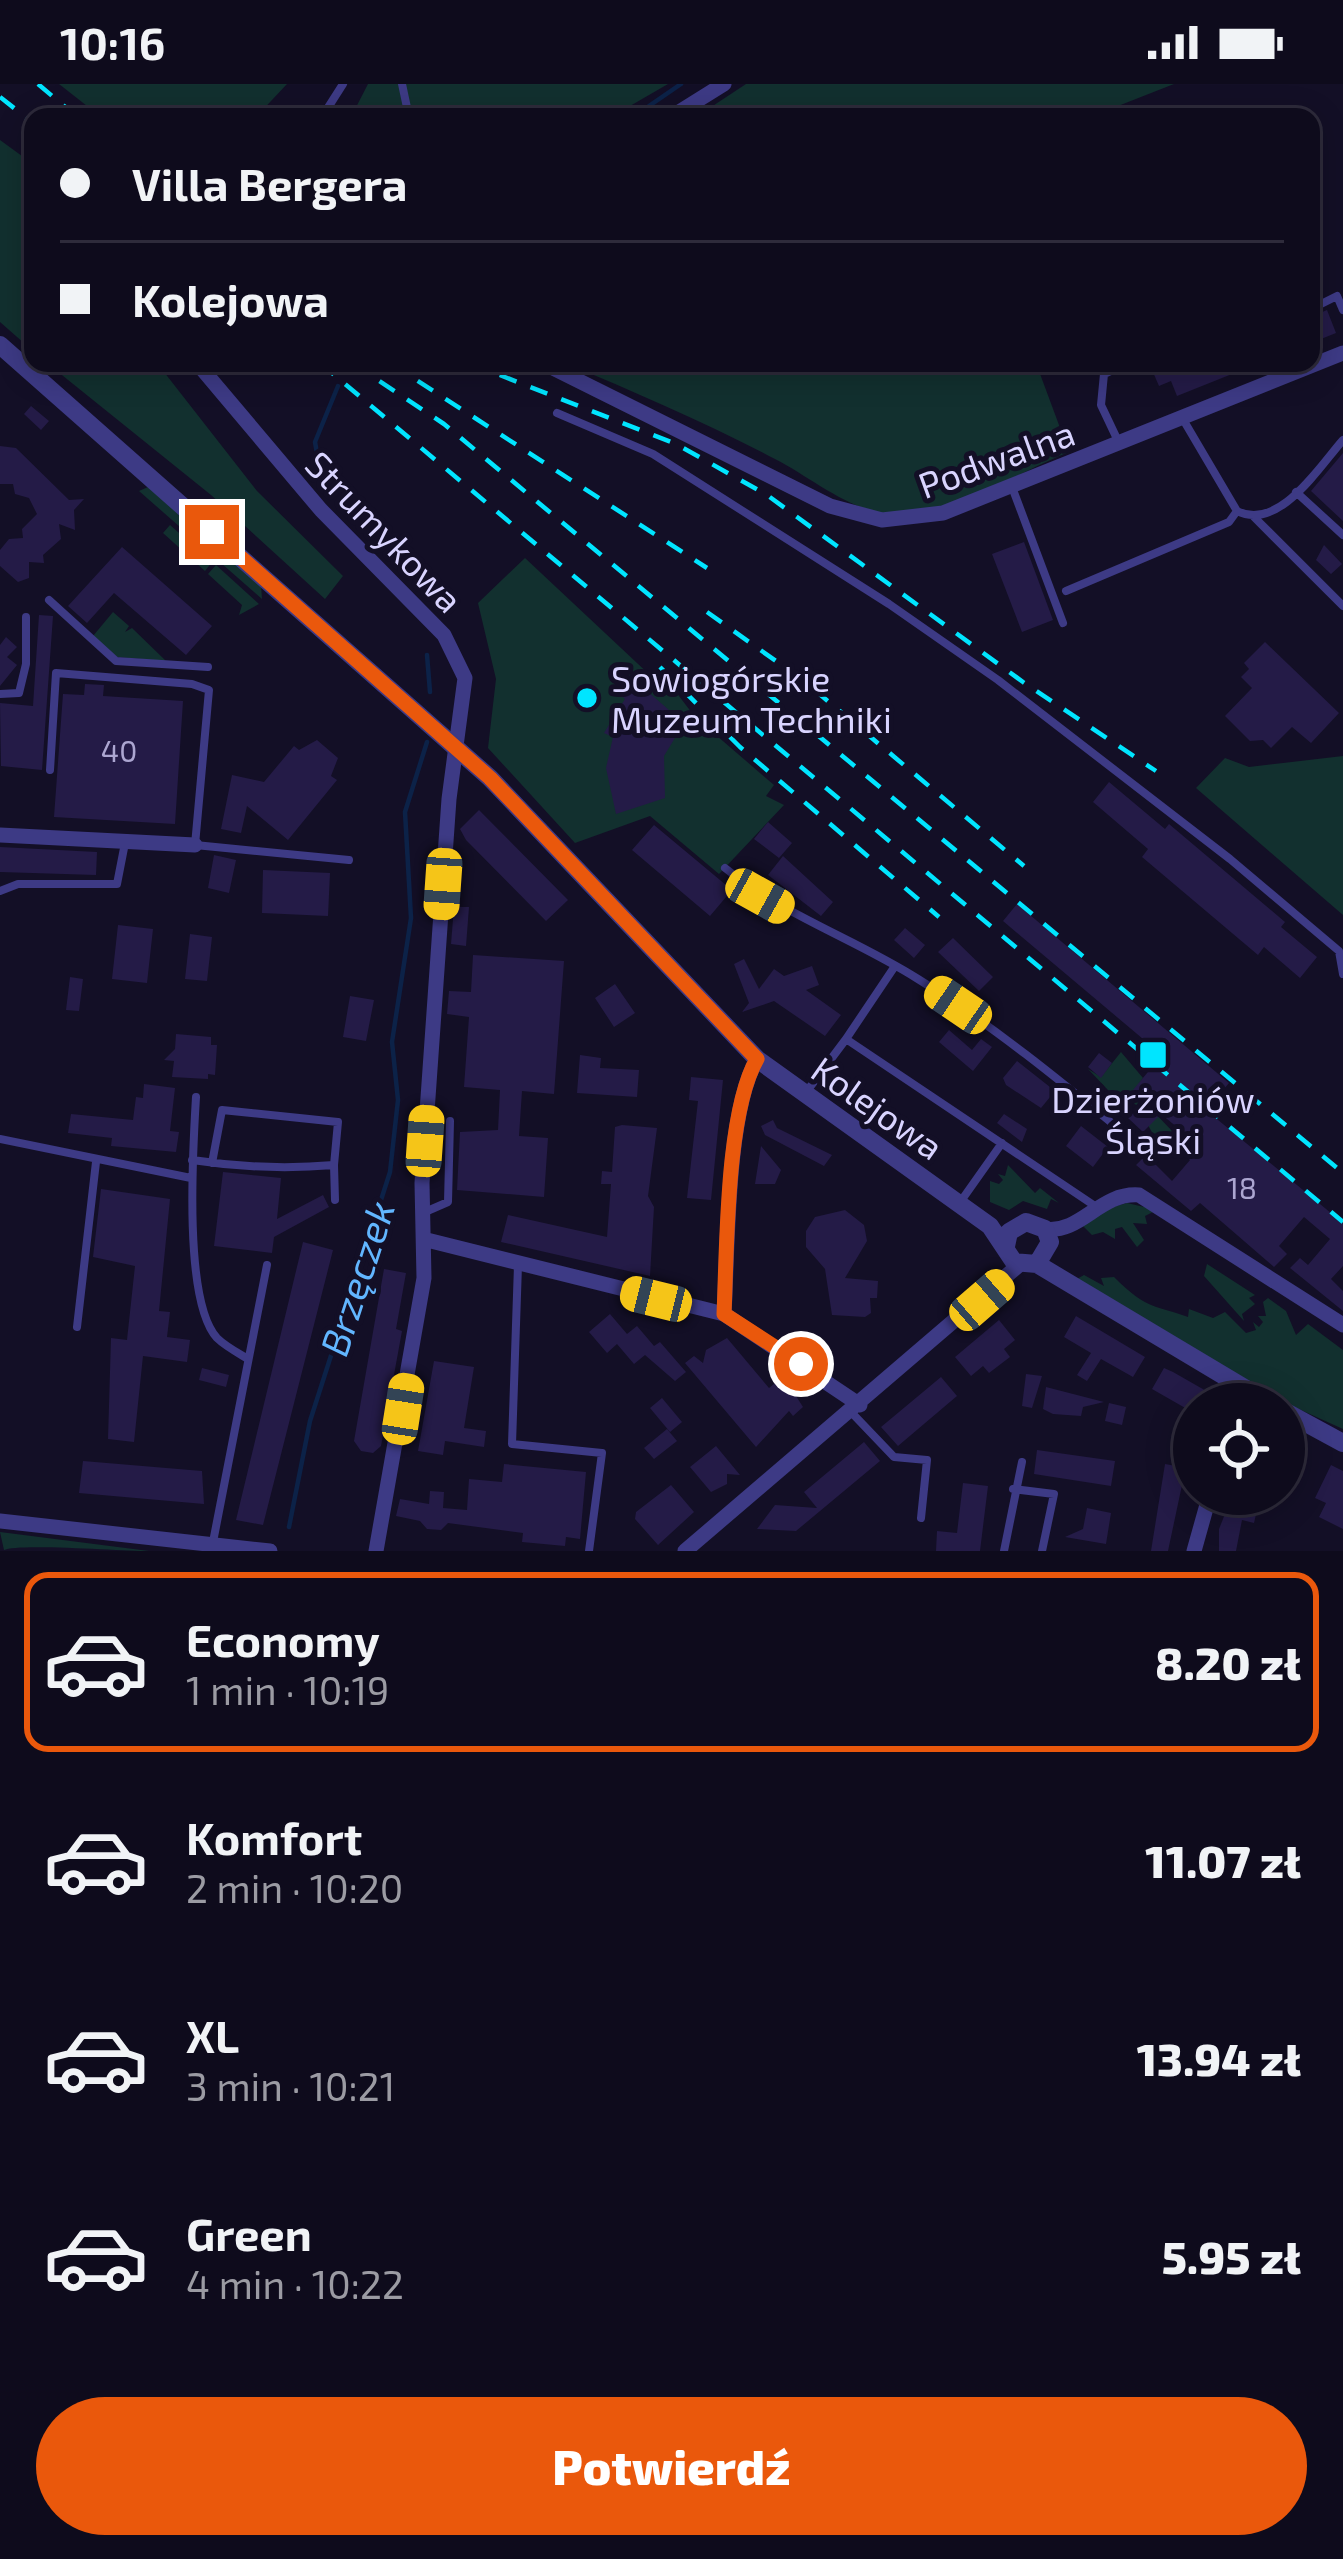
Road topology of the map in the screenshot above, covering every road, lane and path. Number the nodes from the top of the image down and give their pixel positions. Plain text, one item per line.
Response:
1 (724, 84) edge
2 (685, 108) edge
3 (1320, 304) edge
4 (1343, 310) edge
5 (0, 345) edge
6 (24, 366) edge
7 (31, 372) edge
8 (205, 372) edge
9 (561, 372) edge
10 (1108, 372) edge
11 (1299, 372) edge
12 (556, 412) dead end
13 (1184, 421) junction
14 (1343, 440) edge
15 (1120, 445) junction
16 (1012, 487) junction
17 (1296, 492) junction
18 (1237, 511) junction
19 (1252, 516) junction
20 (1343, 535) edge
21 (1066, 591) dead end
22 (50, 600) dead end
23 (1343, 606) edge
24 (26, 617) dead end
25 (1064, 623) dead end
26 (208, 667) dead end
27 (0, 694) edge
28 (455, 746) junction
29 (50, 770) dead end
30 (0, 836) edge
31 (125, 842) junction
32 (195, 845) junction
33 (349, 860) dead end
34 (725, 868) dead end
35 (0, 891) edge
36 (895, 966) junction
37 (1343, 974) edge
38 (846, 1039) junction
39 (757, 1059) junction
40 (802, 1096) junction
41 (196, 1097) dead end
42 (450, 1121) dead end
43 (0, 1139) edge
44 (1002, 1143) junction
45 (1141, 1147) dead end
46 (192, 1160) junction
47 (96, 1162) junction
48 (212, 1163) junction
49 (334, 1165) junction
50 (191, 1178) junction
51 (335, 1200) dead end
52 (959, 1204) junction
53 (1095, 1205) junction
54 (423, 1213) junction
55 (1045, 1229) junction
56 (1002, 1235) junction
57 (427, 1240) junction
58 (1040, 1264) junction
59 (267, 1265) dead end
60 (518, 1265) junction
61 (724, 1314) junction
62 (1343, 1325) edge
63 (77, 1328) dead end
64 (248, 1359) junction
65 (1230, 1383) edge
66 (855, 1408) junction
67 (1305, 1422) edge
68 (1343, 1443) edge
69 (1022, 1462) dead end
70 (1012, 1489) junction
71 (1204, 1515) edge
72 (921, 1518) dead end
73 (0, 1521) edge
74 (213, 1542) junction
75 (240, 1549) edge
76 (270, 1551) edge
77 (376, 1551) edge
78 (589, 1551) edge
79 (685, 1551) edge
80 (1004, 1551) edge
81 (1042, 1551) edge
82 (1194, 1551) edge

1 - 2 street
3 - 4 lane
5 - 6 street, Kolejowa
7 - 28 street, Kolejowa
8 - 28 street, Strumykowa
9 - 16 street, Podwalna
10 - 15 lane
11 - 13 street, Podwalna
12 - 37 lane
13 - 15 street, Podwalna
13 - 18 lane
14 - 17 lane
15 - 16 street, Podwalna
16 - 25 lane
17 - 19 lane
17 - 20 lane
18 - 19 lane
18 - 21 lane
19 - 23 lane
22 - 26 lane
24 - 27 lane
28 - 39 street, Kolejowa
28 - 54 street, Strumykowa
29 - 32 lane
30 - 31 street
31 - 32 street
31 - 35 lane
32 - 33 lane
34 - 36 lane
36 - 38 lane
36 - 45 lane
38 - 40 lane
38 - 44 lane
39 - 40 street, Kolejowa
39 - 61 street
40 - 52 street, Kolejowa
41 - 46 lane
42 - 54 lane
43 - 47 lane
44 - 52 lane
44 - 53 lane
46 - 48 lane
46 - 50 lane
47 - 50 lane
47 - 63 lane
48 - 49 lane
48 - 49 lane
49 - 51 lane
50 - 64 lane
52 - 56 street, Kolejowa
53 - 55 street
53 - 62 street
54 - 57 street, Strumykowa
55 - 56 street
55 - 58 street
56 - 58 street, Kolejowa
57 - 60 street
57 - 77 street, Strumykowa
58 - 65 street
58 - 66 street
59 - 64 lane
60 - 61 street
60 - 78 lane
61 - 66 street
64 - 74 lane
66 - 72 lane
66 - 79 street
67 - 68 street
69 - 70 lane
70 - 80 lane
70 - 81 lane
71 - 82 street
73 - 74 street
74 - 75 street
75 - 76 street

